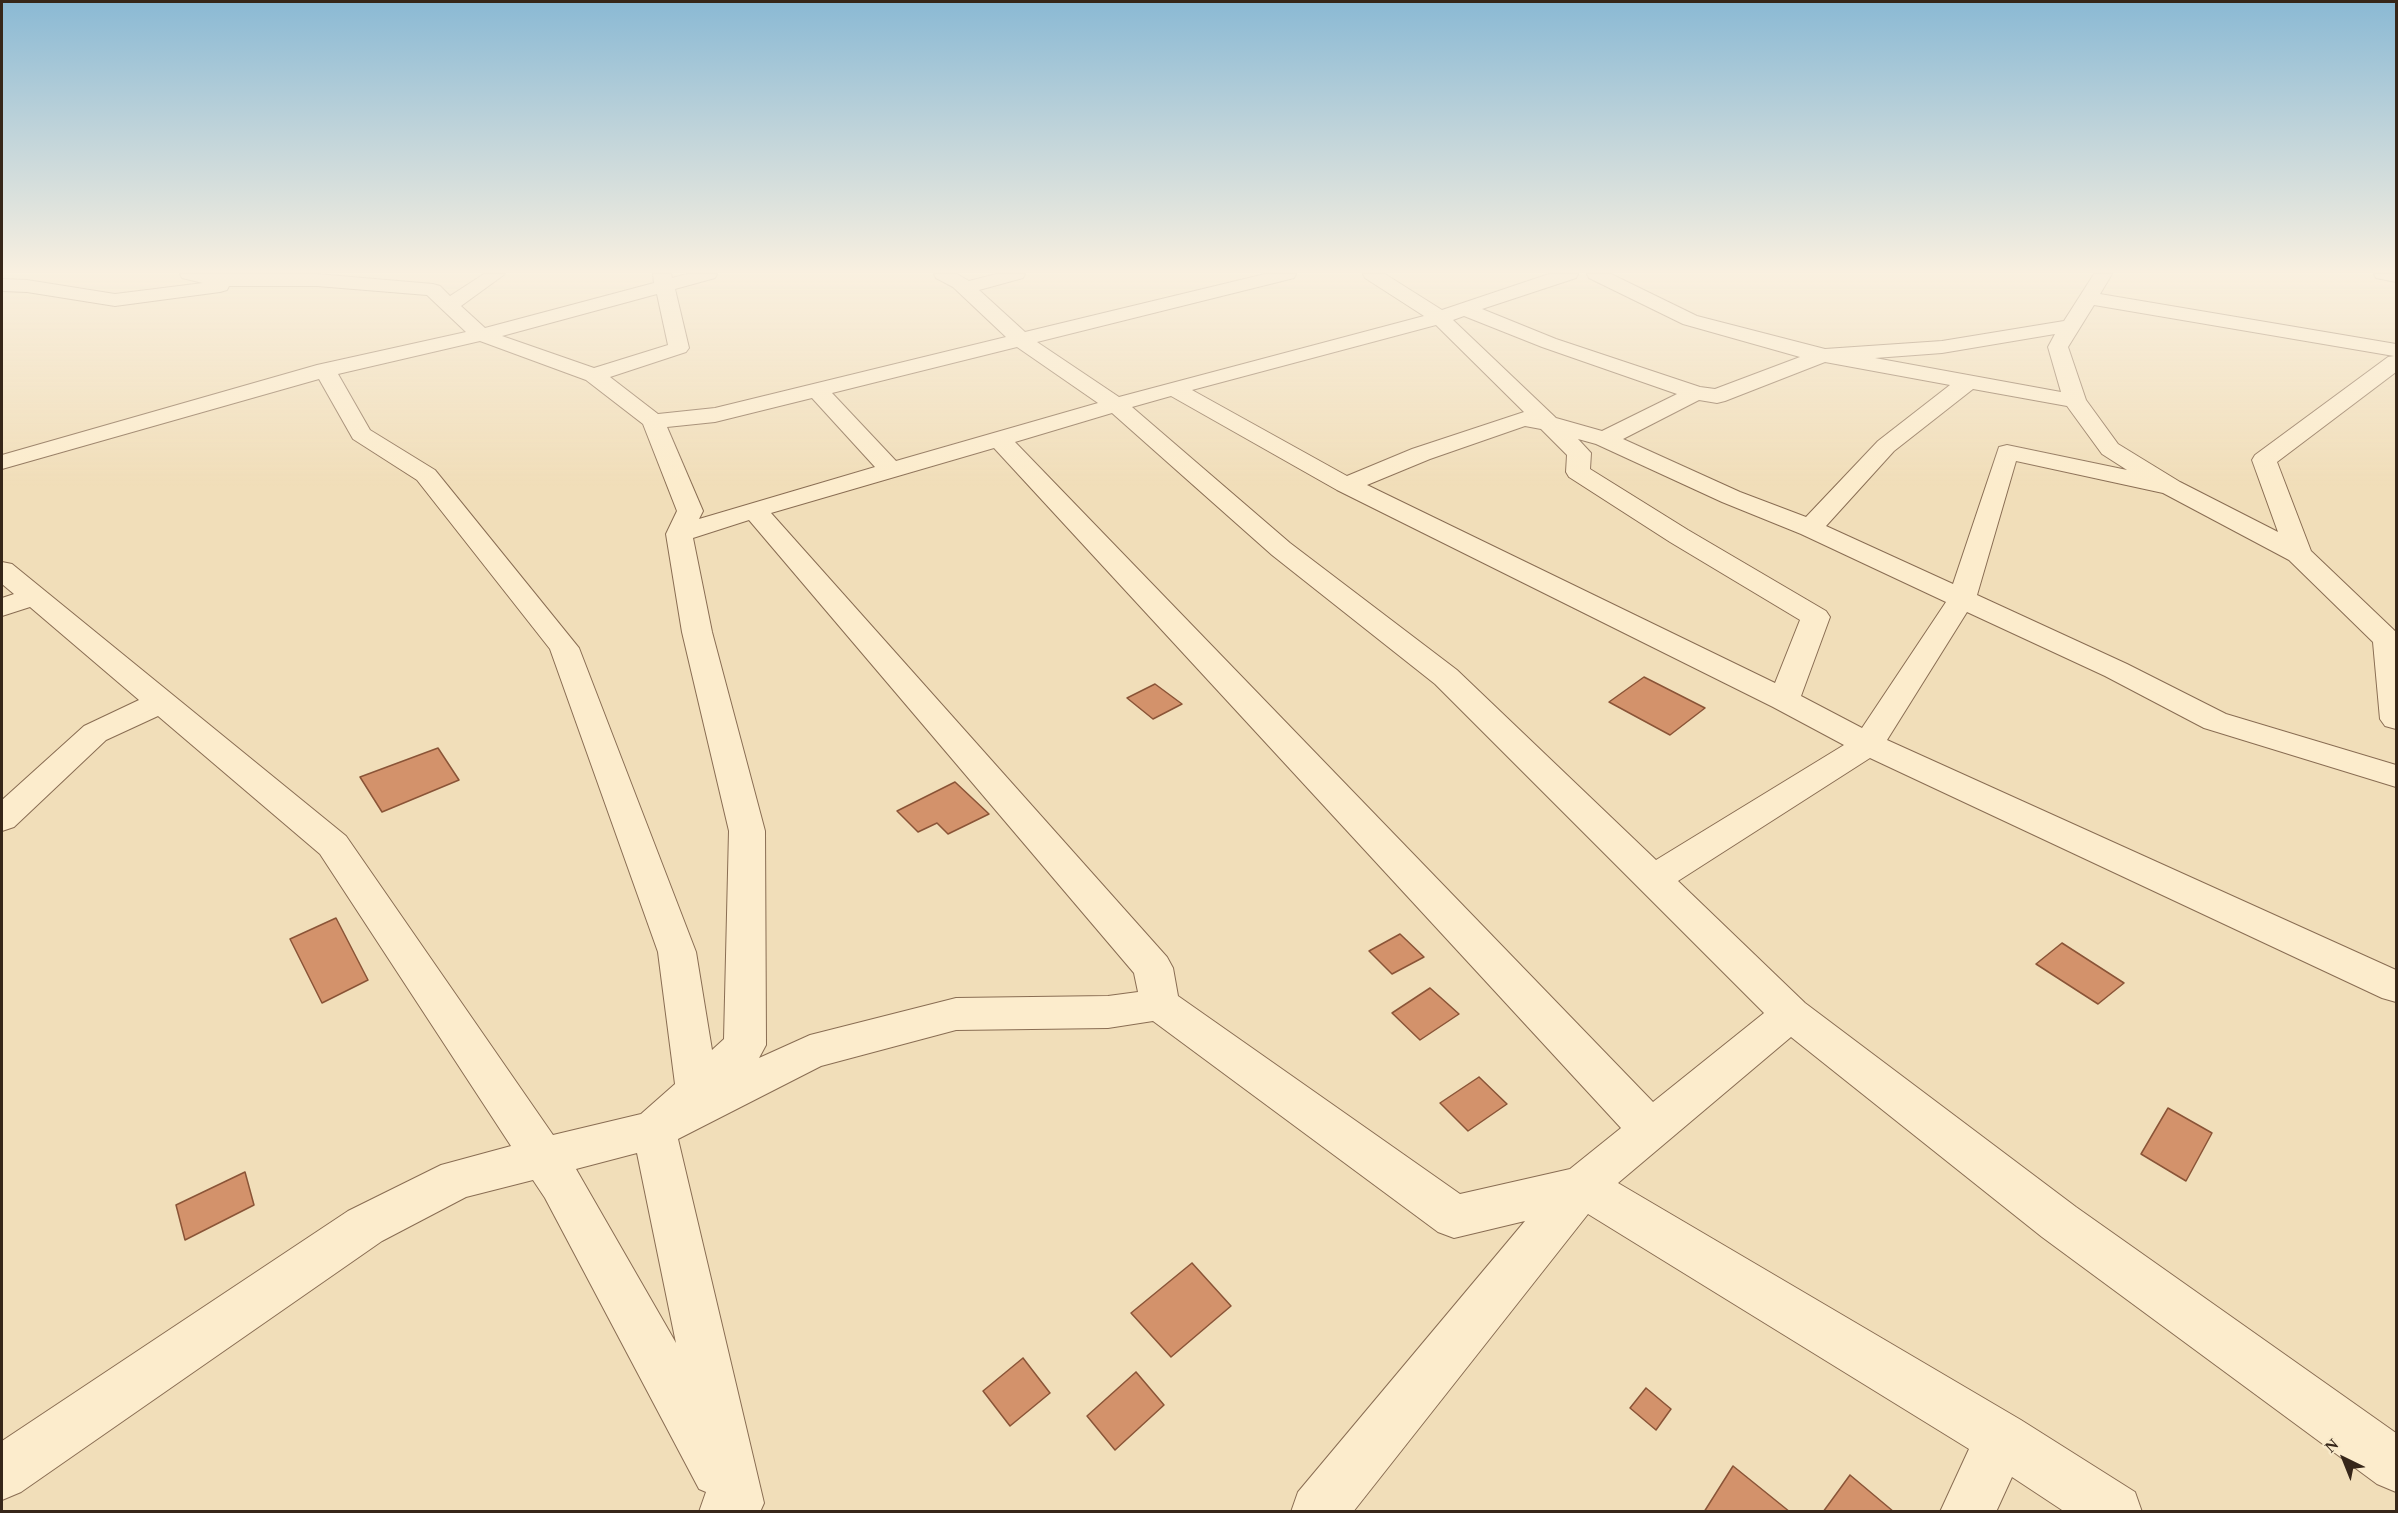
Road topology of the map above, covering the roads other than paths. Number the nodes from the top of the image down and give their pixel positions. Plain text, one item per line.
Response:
1 (435, 345) edge
2 (510, 345) edge
3 (679, 345) edge
4 (1003, 345) edge
5 (1029, 345) edge
6 (1339, 345) edge
7 (1467, 345) edge
8 (1554, 345) edge
9 (1780, 345) edge
10 (1957, 345) edge
11 (2059, 345) edge
12 (2365, 345) edge
13 (2397, 350) edge
14 (1822, 356) junction
15 (2397, 362) edge
16 (325, 370) junction
17 (594, 375) junction
18 (1968, 382) junction
19 (1173, 388) junction
20 (817, 390) junction
21 (1696, 393) junction
22 (2075, 401) junction
23 (1116, 405) junction
24 (653, 422) junction
25 (1548, 423) junction
26 (998, 438) junction
27 (1604, 439) junction
28 (2, 462) edge
29 (891, 470) junction
30 (1346, 485) junction
31 (2171, 487) junction
32 (753, 510) junction
33 (1810, 528) junction
34 (679, 534) junction
35 (2299, 554) junction
36 (2, 570) edge
37 (1962, 598) junction
38 (18, 602) edge
39 (2387, 634) edge
40 (1784, 700) junction
41 (162, 702) junction
42 (2397, 719) edge
43 (1868, 744) junction
44 (2397, 776) edge
45 (2, 819) edge
46 (1653, 879) junction
47 (2397, 987) edge
48 (1160, 1004) junction
49 (1791, 1014) junction
50 (697, 1089) junction
51 (654, 1130) junction
52 (1651, 1130) junction
53 (543, 1157) junction
54 (1582, 1186) junction
55 (2002, 1439) junction
56 (2397, 1465) edge
57 (2, 1473) edge
58 (734, 1509) edge
59 (1318, 1512) edge
60 (1967, 1512) edge
61 (2115, 1512) edge

1 - 16 street
2 - 17 street
3 - 17 street
4 - 20 street
5 - 23 street
6 - 19 street
7 - 25 street
8 - 21 street
9 - 14 street
10 - 14 street
11 - 22 street
12 - 13 street
14 - 18 street
14 - 21 street
15 - 35 street
16 - 28 street
16 - 50 street
17 - 24 street
18 - 22 street
18 - 33 street
19 - 23 street
19 - 30 street
20 - 24 street
20 - 29 street
21 - 27 street
22 - 31 street
23 - 26 street
23 - 46 street
24 - 34 street
25 - 27 street
25 - 30 street
25 - 40 street
26 - 29 street
26 - 52 street
27 - 33 street
29 - 32 street
30 - 40 street
31 - 35 street
31 - 37 street
32 - 34 street
32 - 48 street
33 - 37 street
34 - 50 street
35 - 39 street
36 - 38 street
37 - 43 street
37 - 44 street
38 - 41 street
39 - 42 street
40 - 43 street
41 - 45 street
41 - 53 street
43 - 46 street
43 - 47 street
46 - 49 street
48 - 51 street
48 - 54 street
49 - 52 street
49 - 56 street
50 - 51 street
51 - 53 street
51 - 58 street
52 - 54 street
53 - 57 street
53 - 58 street
54 - 55 street
54 - 59 street
55 - 60 street
55 - 61 street

